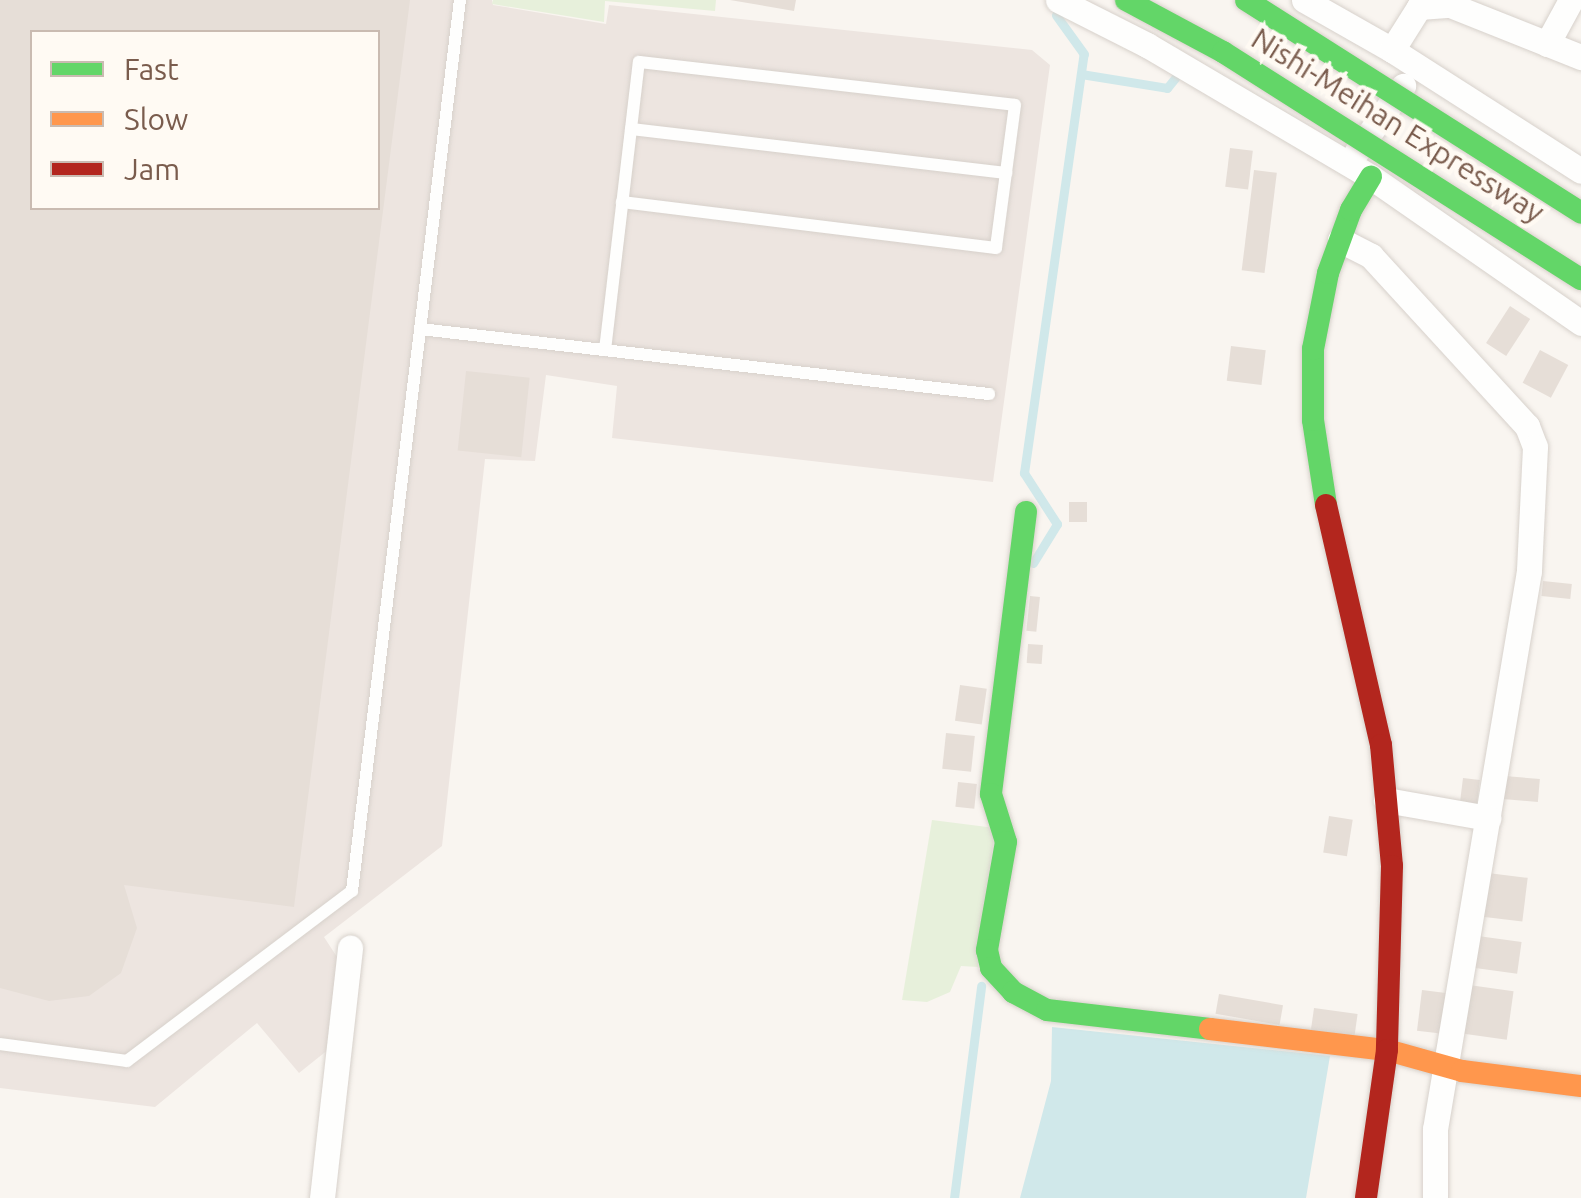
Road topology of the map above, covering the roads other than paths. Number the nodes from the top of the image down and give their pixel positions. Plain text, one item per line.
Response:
1 (460, 0) edge
2 (1058, 0) edge
3 (1126, 0) edge
4 (1246, 0) edge
5 (1304, 0) edge
6 (1571, 0) edge
7 (1547, 44) junction
8 (1392, 50) junction
9 (1581, 57) edge
10 (1416, 66) junction
11 (631, 129) junction
12 (1360, 170) junction
13 (1581, 171) edge
14 (1006, 172) junction
15 (622, 202) junction
16 (1581, 213) edge
17 (1340, 240) junction
18 (1581, 280) edge
19 (1581, 323) edge
20 (420, 329) junction
21 (605, 350) junction
22 (989, 394) dead end
23 (1026, 512) dead end
24 (1386, 800) junction
25 (1488, 818) junction
26 (350, 948) dead end
27 (0, 1044) edge
28 (1387, 1050) junction
29 (1447, 1064) junction
30 (1581, 1086) edge
31 (322, 1198) edge
32 (1366, 1198) edge
33 (1435, 1198) edge

1 - 20 lane
2 - 12 street
3 - 18 main road, Nishi-Meihan Expressway, bridge
4 - 16 main road, Nishi-Meihan Expressway, bridge
5 - 8 street
6 - 7 street
7 - 8 street
7 - 9 street
8 - 10 street
10 - 12 street
10 - 13 street
11 - 14 lane
11 - 14 lane
11 - 15 lane
12 - 17 main road
12 - 19 street
14 - 15 lane
15 - 21 lane
17 - 24 main road
17 - 25 street
20 - 21 lane
20 - 27 lane
21 - 22 lane
23 - 28 main road
24 - 25 street
24 - 28 main road
25 - 29 street
26 - 31 street
28 - 29 main road
28 - 32 main road
29 - 30 main road
29 - 33 street

